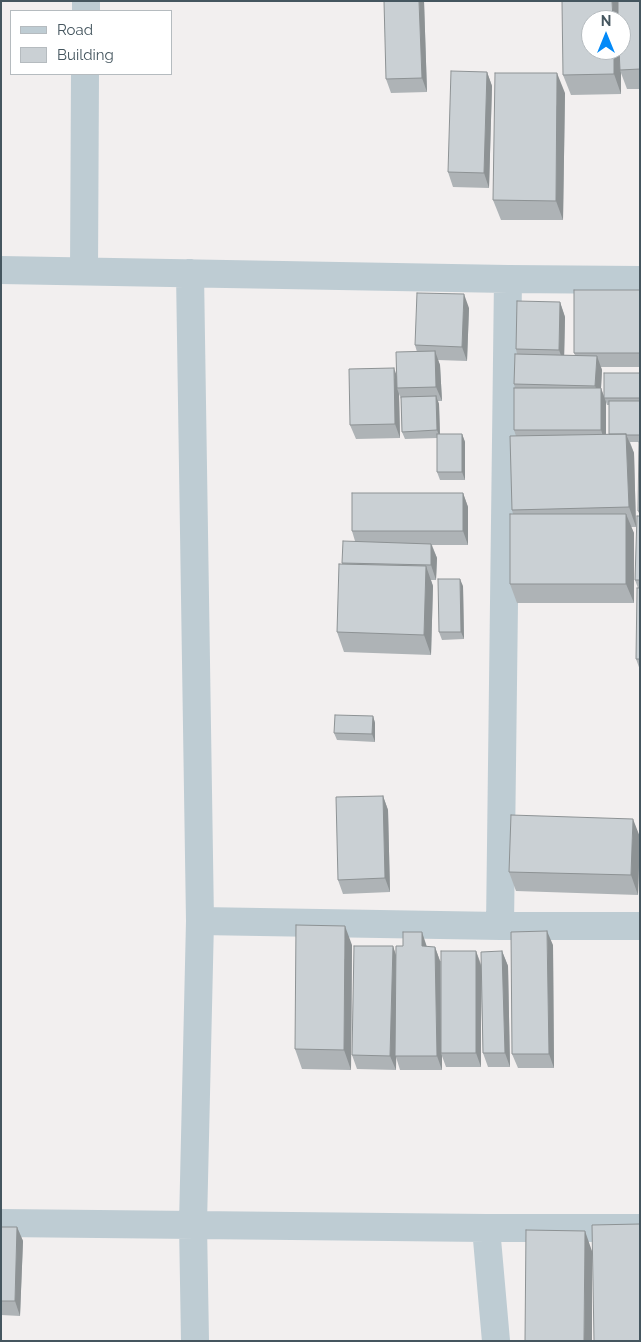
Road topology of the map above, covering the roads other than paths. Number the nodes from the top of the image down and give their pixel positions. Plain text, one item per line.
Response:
1 (85, 75) edge
2 (1, 270) edge
3 (84, 271) junction
4 (190, 274) junction
5 (508, 280) junction
6 (640, 280) edge
7 (200, 921) junction
8 (500, 926) junction
9 (640, 926) edge
10 (1, 1223) edge
11 (193, 1224) junction
12 (486, 1228) junction
13 (640, 1228) edge
14 (195, 1341) edge
15 (496, 1341) edge

1 - 3 street
2 - 3 street
3 - 4 street
4 - 5 street
4 - 7 street
5 - 6 street
5 - 8 street
7 - 8 street
7 - 11 street
8 - 9 street
10 - 11 street
11 - 12 street
11 - 14 street
12 - 13 street
12 - 15 street

